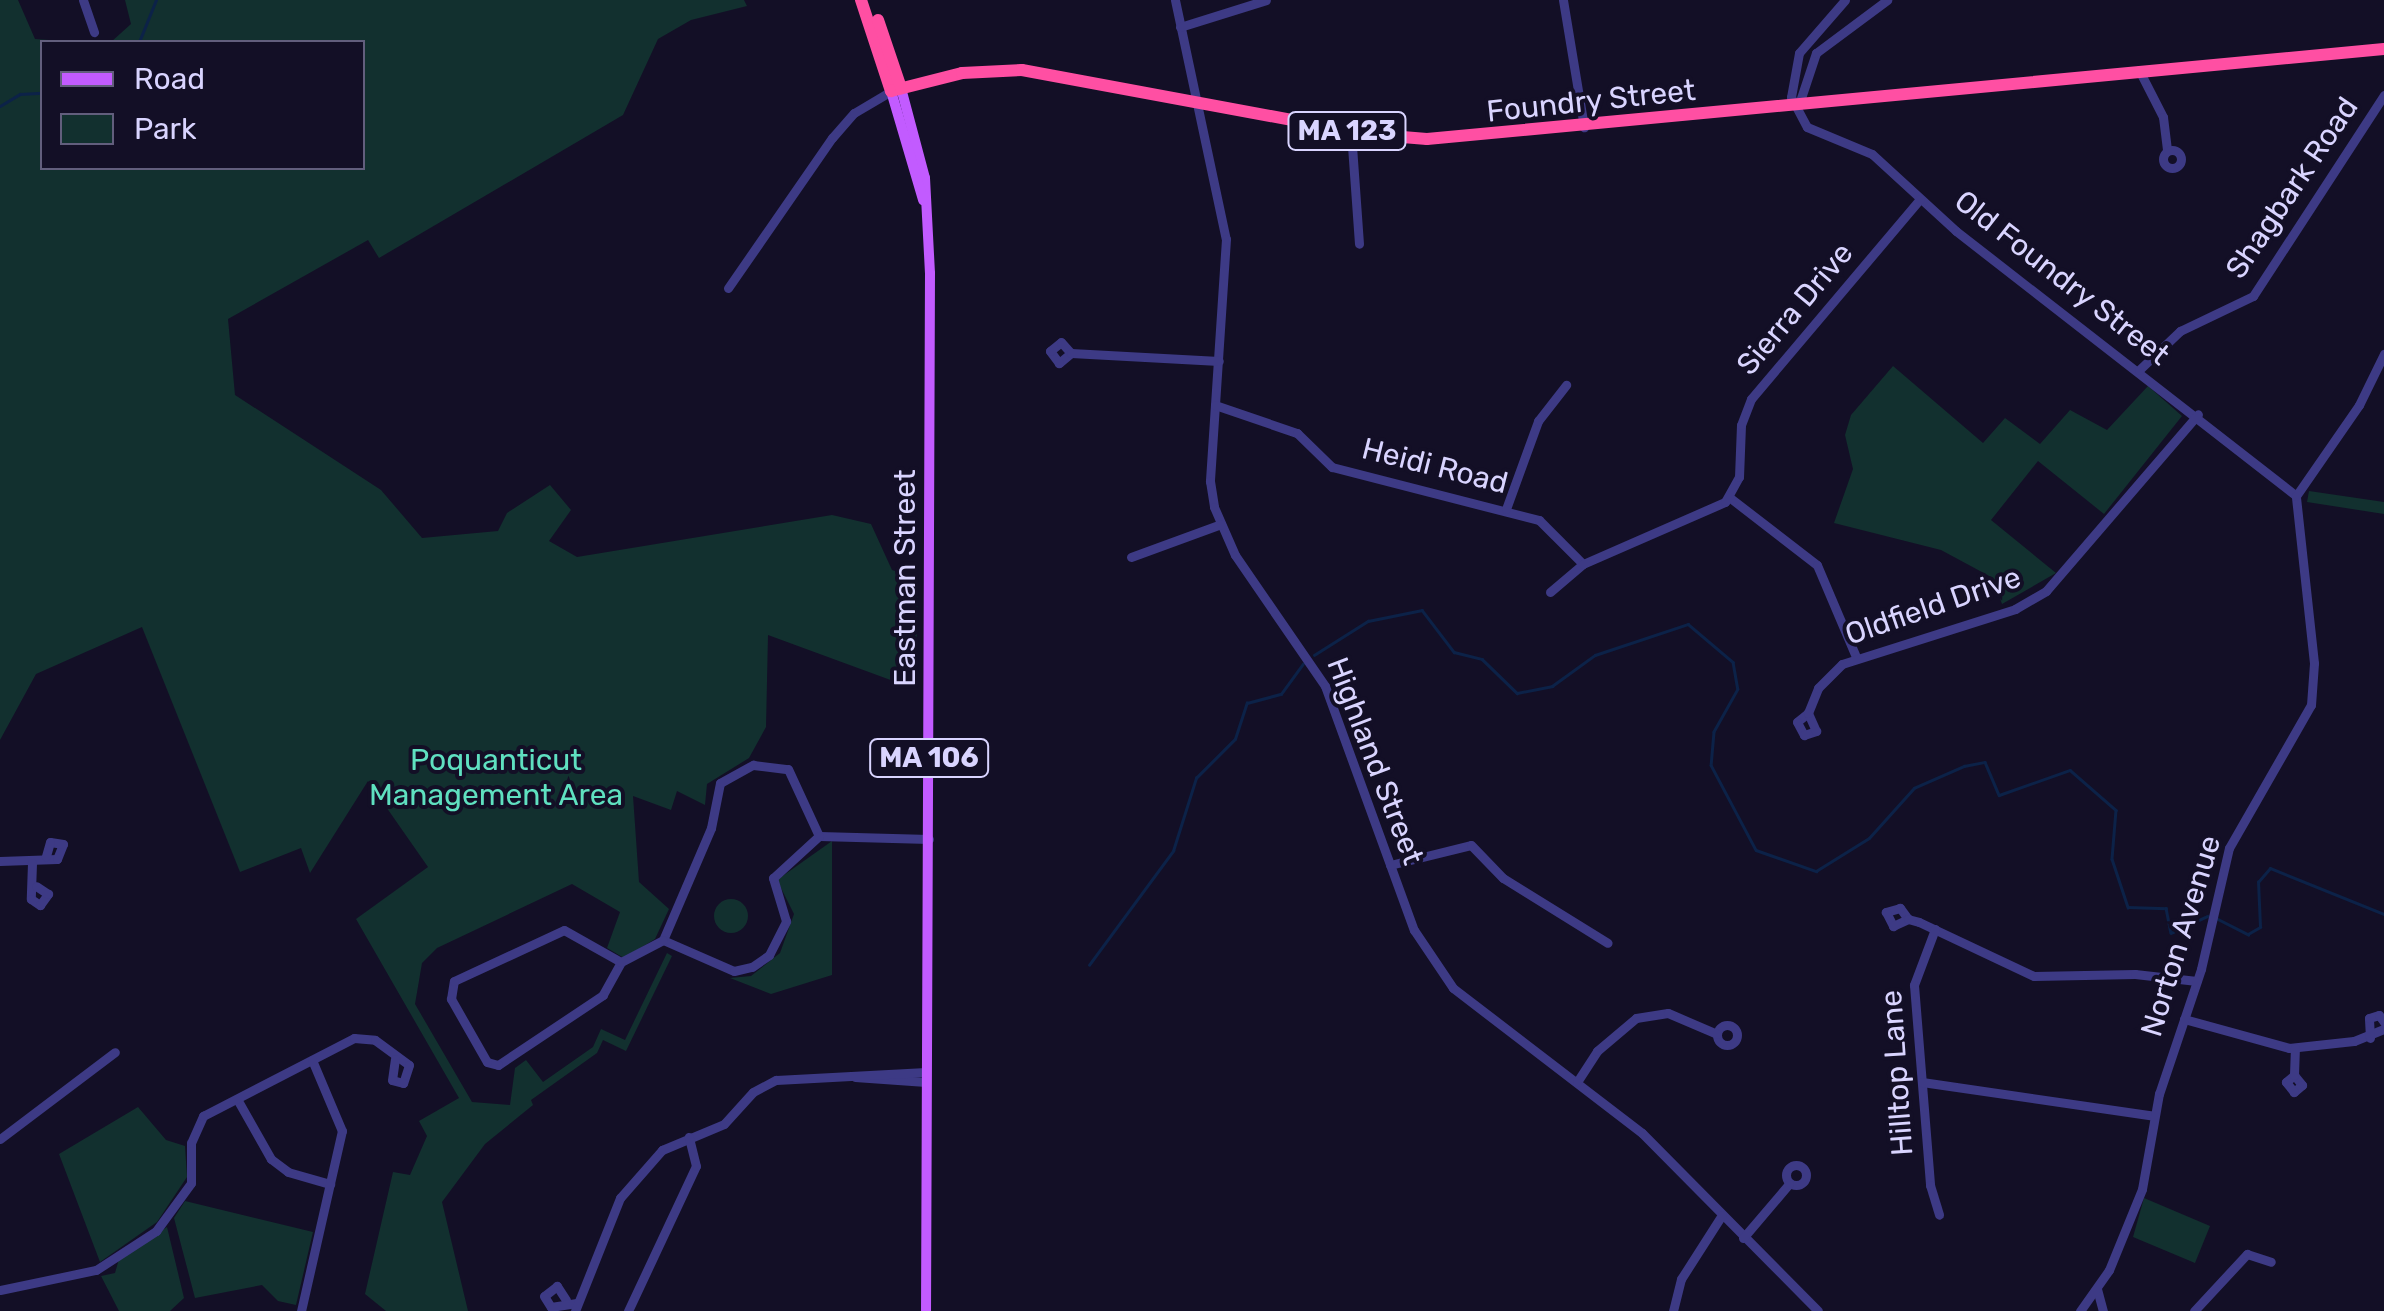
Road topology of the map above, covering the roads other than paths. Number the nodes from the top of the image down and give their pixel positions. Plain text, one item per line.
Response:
1 (83, 0) edge
2 (862, 0) edge
3 (871, 0) edge
4 (1176, 0) edge
5 (1266, 0) edge
6 (1563, 0) edge
7 (1845, 0) edge
8 (1887, 0) edge
9 (1180, 28) junction
10 (94, 32) dead end
11 (2384, 49) edge
12 (2139, 70) junction
13 (1792, 81) junction
14 (1807, 82) junction
15 (896, 90) junction
16 (2384, 95) edge
17 (1193, 103) junction
18 (1798, 106) junction
19 (1584, 128) junction
20 (1351, 132) junction
21 (2167, 151) dead end
22 (1920, 199) junction
23 (1359, 244) dead end
24 (728, 288) dead end
25 (1071, 352) dead end
26 (2384, 354) edge
27 (1219, 361) junction
28 (2140, 370) junction
29 (1566, 385) dead end
30 (1215, 405) junction
31 (2198, 414) junction
32 (2296, 496) junction
33 (1730, 497) junction
34 (1506, 508) junction
35 (1221, 524) junction
36 (1131, 557) dead end
37 (1582, 564) junction
38 (1550, 592) dead end
39 (1856, 657) junction
40 (1808, 713) dead end
41 (819, 836) junction
42 (929, 837) junction
43 (46, 856) dead end
44 (0, 862) edge
45 (32, 863) junction
46 (1390, 865) junction
47 (36, 886) dead end
48 (1908, 918) dead end
49 (1934, 929) junction
50 (663, 940) junction
51 (1608, 944) dead end
52 (621, 962) junction
53 (2197, 982) junction
54 (2184, 1019) junction
55 (2384, 1026) edge
56 (1717, 1034) dead end
57 (2370, 1038) junction
58 (2295, 1048) junction
59 (116, 1052) dead end
60 (395, 1059) dead end
61 (312, 1060) junction
62 (2294, 1075) dead end
63 (926, 1077) junction
64 (1577, 1082) junction
65 (1922, 1082) junction
66 (237, 1099) junction
67 (2154, 1116) junction
68 (689, 1137) junction
69 (0, 1139) edge
70 (330, 1184) junction
71 (1789, 1184) dead end
72 (1722, 1215) junction
73 (1939, 1215) dead end
74 (1743, 1238) junction
75 (2271, 1262) dead end
76 (2097, 1288) junction
77 (0, 1290) edge
78 (573, 1305) edge
79 (301, 1311) edge
80 (628, 1311) edge
81 (926, 1311) edge
82 (1673, 1311) edge
83 (1818, 1311) edge
84 (2080, 1311) edge
85 (2103, 1311) edge
86 (2194, 1311) edge

1 - 10 street
2 - 15 highway, MA 106
3 - 15 highway, MA 106
4 - 9 street, Highland Street
5 - 9 street
6 - 19 street
7 - 13 street
8 - 14 street
9 - 17 street, Highland Street
11 - 12 highway, Foundry Street / MA 123
12 - 18 highway, Foundry Street / MA 123
12 - 21 street
13 - 14 street
13 - 18 street
14 - 18 street
15 - 17 highway, Foundry Street / MA 123
15 - 24 street
15 - 42 main road, Eastman Street / MA 106
16 - 28 street, Shagbark Road
17 - 20 highway, Foundry Street / MA 123
17 - 27 street, Highland Street
18 - 19 highway, Foundry Street / MA 123
18 - 22 street, Old Foundry Street
19 - 20 highway, Foundry Street / MA 123
20 - 23 street
22 - 28 street, Old Foundry Street
22 - 33 street, Sierra Drive
25 - 27 street
26 - 32 street
27 - 30 street, Highland Street
28 - 31 street, Old Foundry Street
29 - 34 street
30 - 34 street, Heidi Road
30 - 35 street, Highland Street
31 - 32 street, Old Foundry Street
31 - 39 street, Oldfield Drive
32 - 53 street, Norton Avenue
33 - 37 street
33 - 39 street
34 - 37 street, Heidi Road
35 - 36 street
35 - 46 street, Highland Street
37 - 38 street
39 - 40 street, Oldfield Drive
41 - 42 street
41 - 50 street
41 - 50 street
42 - 63 main road, Eastman Street / MA 106
43 - 45 street
44 - 45 street
45 - 47 street
46 - 51 street
46 - 64 street, Highland Street
48 - 49 street
49 - 53 street
49 - 65 street, Hilltop Lane
50 - 52 street
52 - 52 street
53 - 54 street, Norton Avenue
54 - 58 street
54 - 67 street, Norton Avenue
55 - 57 street
55 - 57 street
56 - 64 street
57 - 58 street
58 - 62 street
59 - 69 street
60 - 61 street
61 - 66 street
61 - 70 street
63 - 68 street
63 - 81 main road, Eastman Street / MA 106
64 - 72 street, Highland Street
65 - 67 street
65 - 73 street, Hilltop Lane
66 - 70 street
66 - 77 street
67 - 76 street, Norton Avenue
68 - 78 street
68 - 80 street
70 - 79 street
71 - 74 street
72 - 74 street, Highland Street
72 - 82 street
74 - 83 street, Highland Street
75 - 86 street
76 - 84 street, Norton Avenue
76 - 85 street

